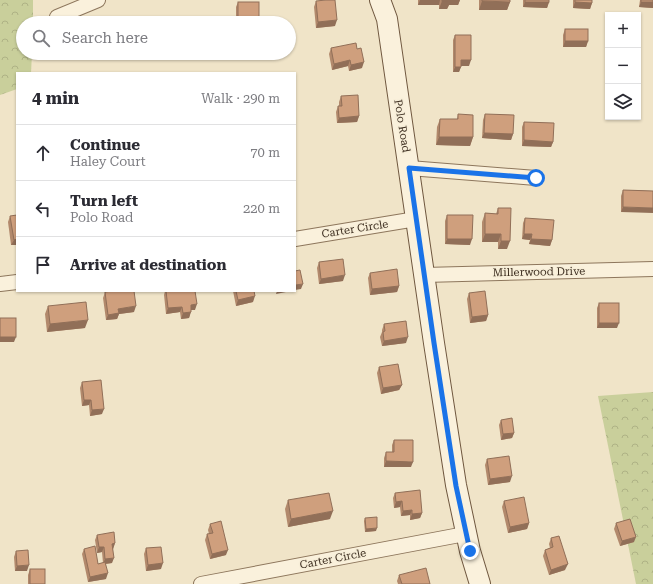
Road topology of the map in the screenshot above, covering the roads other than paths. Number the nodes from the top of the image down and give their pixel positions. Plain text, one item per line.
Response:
1 (98, 0) edge
2 (380, 0) edge
3 (59, 16) edge
4 (409, 168) junction
5 (536, 178) dead end
6 (416, 219) junction
7 (296, 239) edge
8 (653, 269) edge
9 (424, 275) junction
10 (16, 282) edge
11 (0, 284) edge
12 (465, 534) junction
13 (201, 584) edge
14 (480, 584) edge

1 - 3 street
2 - 4 main road, Polo Road
4 - 5 street
4 - 6 main road, Polo Road
6 - 7 street, Carter Circle
6 - 9 main road, Polo Road
8 - 9 street, Millerwood Drive
9 - 12 main road, Polo Road
10 - 11 street
12 - 13 street, Carter Circle
12 - 14 main road, Polo Road

